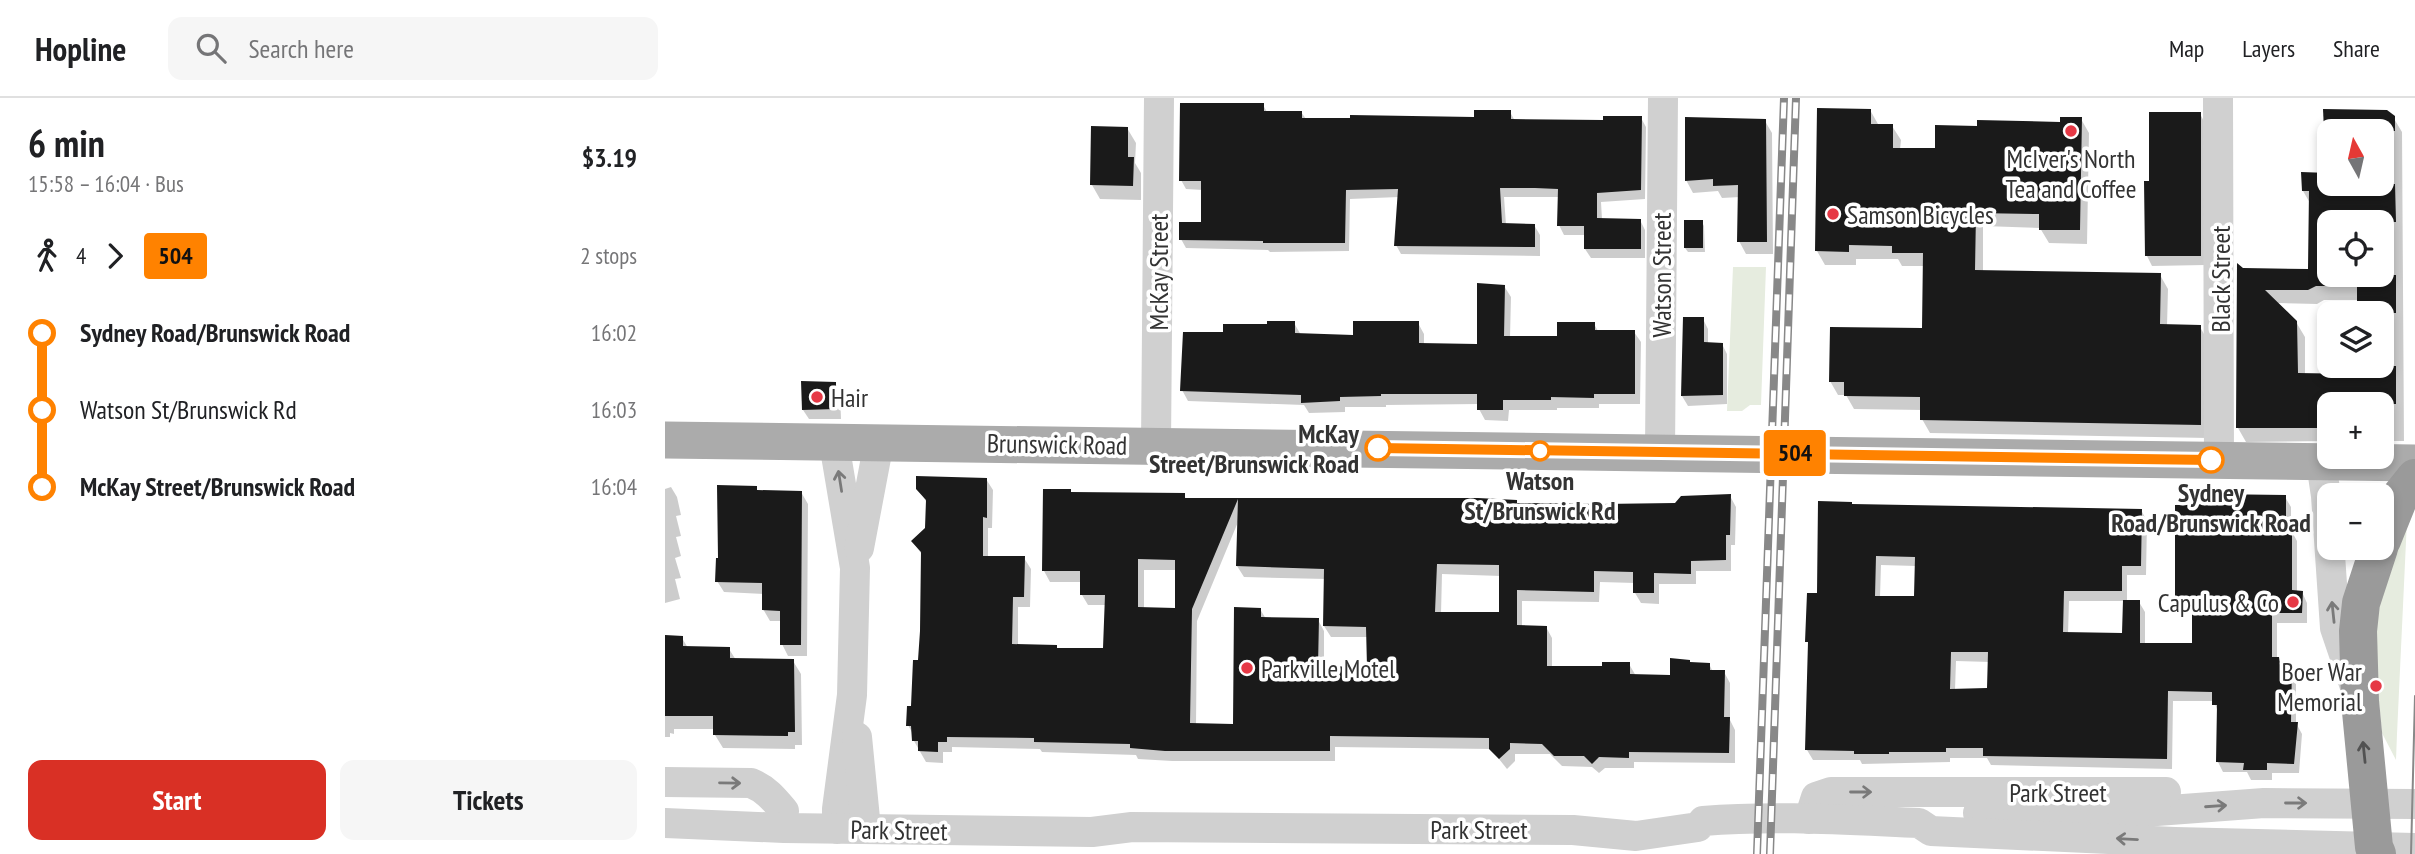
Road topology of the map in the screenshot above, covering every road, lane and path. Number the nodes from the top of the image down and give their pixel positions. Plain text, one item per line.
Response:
1 (1159, 98) edge
2 (1663, 98) edge
3 (2218, 98) edge
4 (665, 440) edge
5 (879, 442) junction
6 (834, 443) junction
7 (1156, 446) junction
8 (1660, 452) junction
9 (2219, 461) junction
10 (2317, 461) edge
11 (2394, 463) edge
12 (2415, 463) edge
13 (2322, 469) edge
14 (2415, 478) edge
15 (2394, 510) edge
16 (2374, 560) edge
17 (855, 568) junction
18 (2360, 701) junction
19 (665, 782) edge
20 (2370, 803) junction
21 (2415, 804) edge
22 (2181, 809) junction
23 (784, 811) junction
24 (851, 819) junction
25 (1809, 819) junction
26 (665, 822) edge
27 (1919, 823) junction
28 (2254, 848) edge
29 (2415, 848) edge
30 (2362, 851) edge

1 - 7 street, McKay Street
2 - 8 street, Watson Street
3 - 9 street, Black Street
4 - 6 main road, Brunswick Road
5 - 6 main road, Brunswick Road
5 - 7 main road, Brunswick Road
5 - 17 street
17 -> 6 street
7 - 8 main road, Brunswick Road
8 - 9 main road, Brunswick Road
9 - 10 main road, Brunswick Road
11 - 12 main road, Brunswick Road
18 -> 13 street
14 - 15 highway
16 - 18 highway
17 - 24 street
20 -> 18 highway
19 -> 23 street
20 - 21 street, Park Street
22 -> 20 street, Park Street
20 - 30 highway
25 -> 22 street, Park Street
22 - 27 street, Park Street
23 - 24 street, Park Street
23 - 26 street, Park Street
24 - 25 street, Park Street
24 - 26 street, Park Street
25 - 27 street, Park Street
28 -> 27 street, Park Street
28 - 30 street, Park Street
29 - 30 street, Park Street

